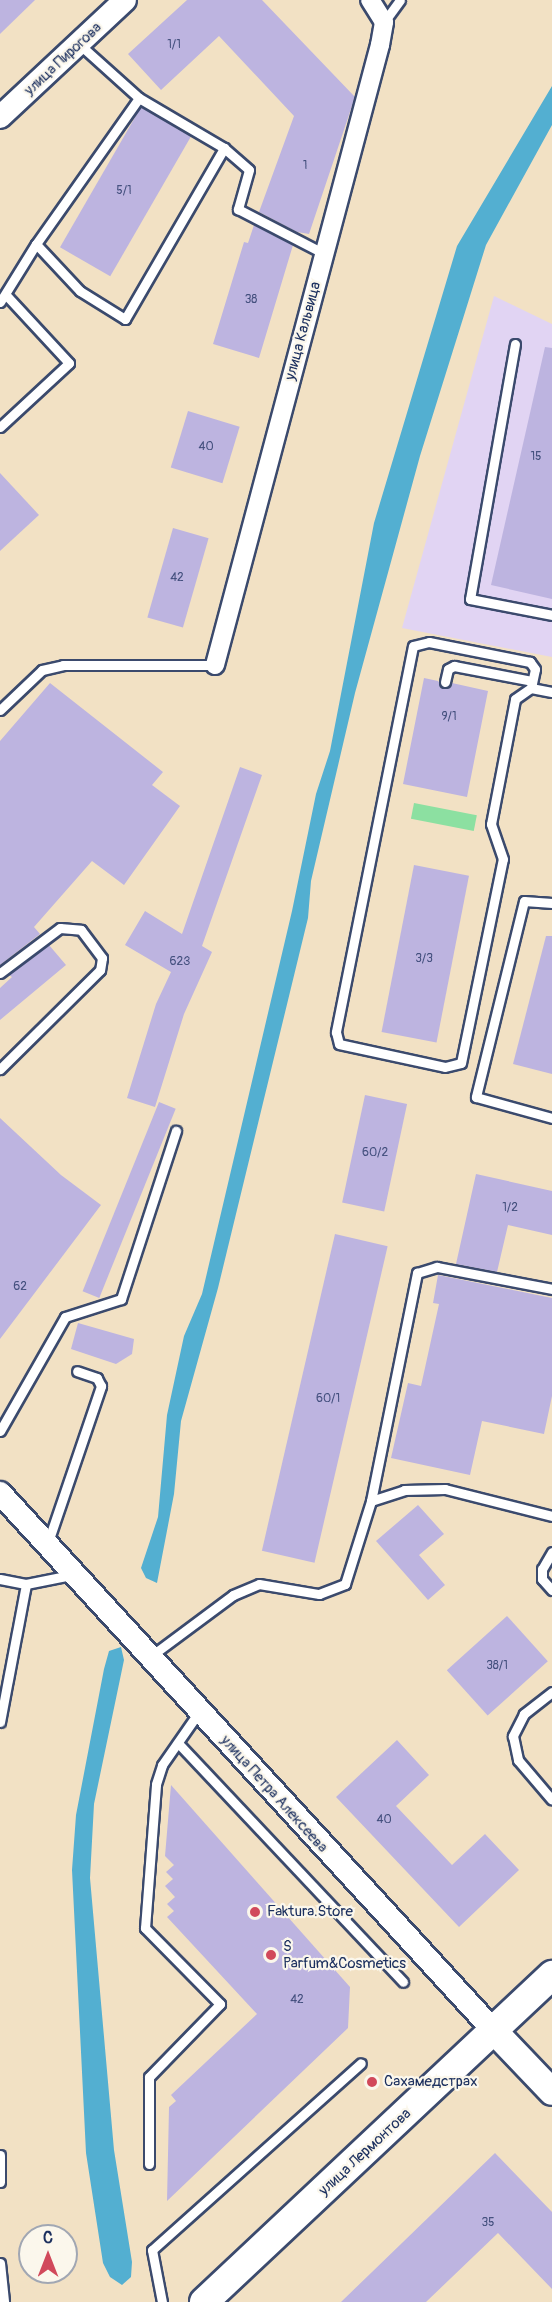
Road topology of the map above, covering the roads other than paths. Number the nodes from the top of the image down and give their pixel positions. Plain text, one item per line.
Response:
1 (125, 0) edge
2 (400, 0) edge
3 (372, 2) edge
4 (384, 22) junction
5 (80, 44) junction
6 (139, 98) junction
7 (0, 117) edge
8 (224, 148) junction
9 (36, 244) junction
10 (323, 254) junction
11 (3, 299) edge
12 (515, 344) dead end
13 (0, 427) edge
14 (552, 615) edge
15 (215, 665) joint
16 (446, 682) dead end
17 (532, 684) junction
18 (552, 692) edge
19 (0, 710) edge
20 (552, 903) edge
21 (0, 973) edge
22 (0, 1070) edge
23 (552, 1118) edge
24 (176, 1131) dead end
25 (552, 1289) edge
26 (77, 1371) dead end
27 (0, 1431) edge
28 (0, 1493) edge
29 (370, 1501) junction
30 (552, 1516) edge
31 (47, 1543) junction
32 (552, 1552) edge
33 (73, 1574) junction
34 (0, 1579) edge
35 (26, 1584) junction
36 (552, 1590) edge
37 (149, 1657) junction
38 (552, 1692) edge
39 (199, 1712) junction
40 (0, 1722) edge
41 (177, 1743) junction
42 (552, 1800) edge
43 (552, 1975) edge
44 (403, 1982) dead end
45 (494, 2031) junction
46 (362, 2063) dead end
47 (552, 2092) edge
48 (0, 2155) edge
49 (149, 2164) dead end
50 (0, 2182) edge
51 (0, 2263) edge
52 (4, 2302) edge
53 (162, 2302) edge
54 (204, 2302) edge

1 - 5 street, улица Пирогова
2 - 4 lane
3 - 4 street
4 - 10 street, улица Кальвица
5 - 6 lane
5 - 7 street, улица Пирогова
6 - 8 lane
6 - 9 lane
8 - 9 lane
8 - 10 lane
9 - 11 lane
10 - 15 street, улица Кальвица
11 - 13 lane
12 - 14 lane
15 - 19 lane
16 - 17 lane
17 - 17 lane
17 - 18 lane
20 - 23 lane
21 - 22 lane
24 - 27 lane
25 - 29 lane
26 - 31 lane
28 - 31 street, улица Петра Алексеева
29 - 30 lane
29 - 37 lane
31 - 33 street, улица Петра Алексеева
32 - 36 lane
33 - 35 lane
33 - 37 street, улица Петра Алексеева
34 - 35 lane
35 - 40 lane
37 - 39 street, улица Петра Алексеева
38 - 42 lane
39 - 41 lane
39 - 45 street, улица Петра Алексеева
41 - 44 lane
41 - 49 lane
43 - 45 main road, улица Лермонтова
45 - 47 main road, улица Петра Алексеева
45 - 54 main road, улица Лермонтова
46 - 53 lane
48 - 50 lane
51 - 52 lane

